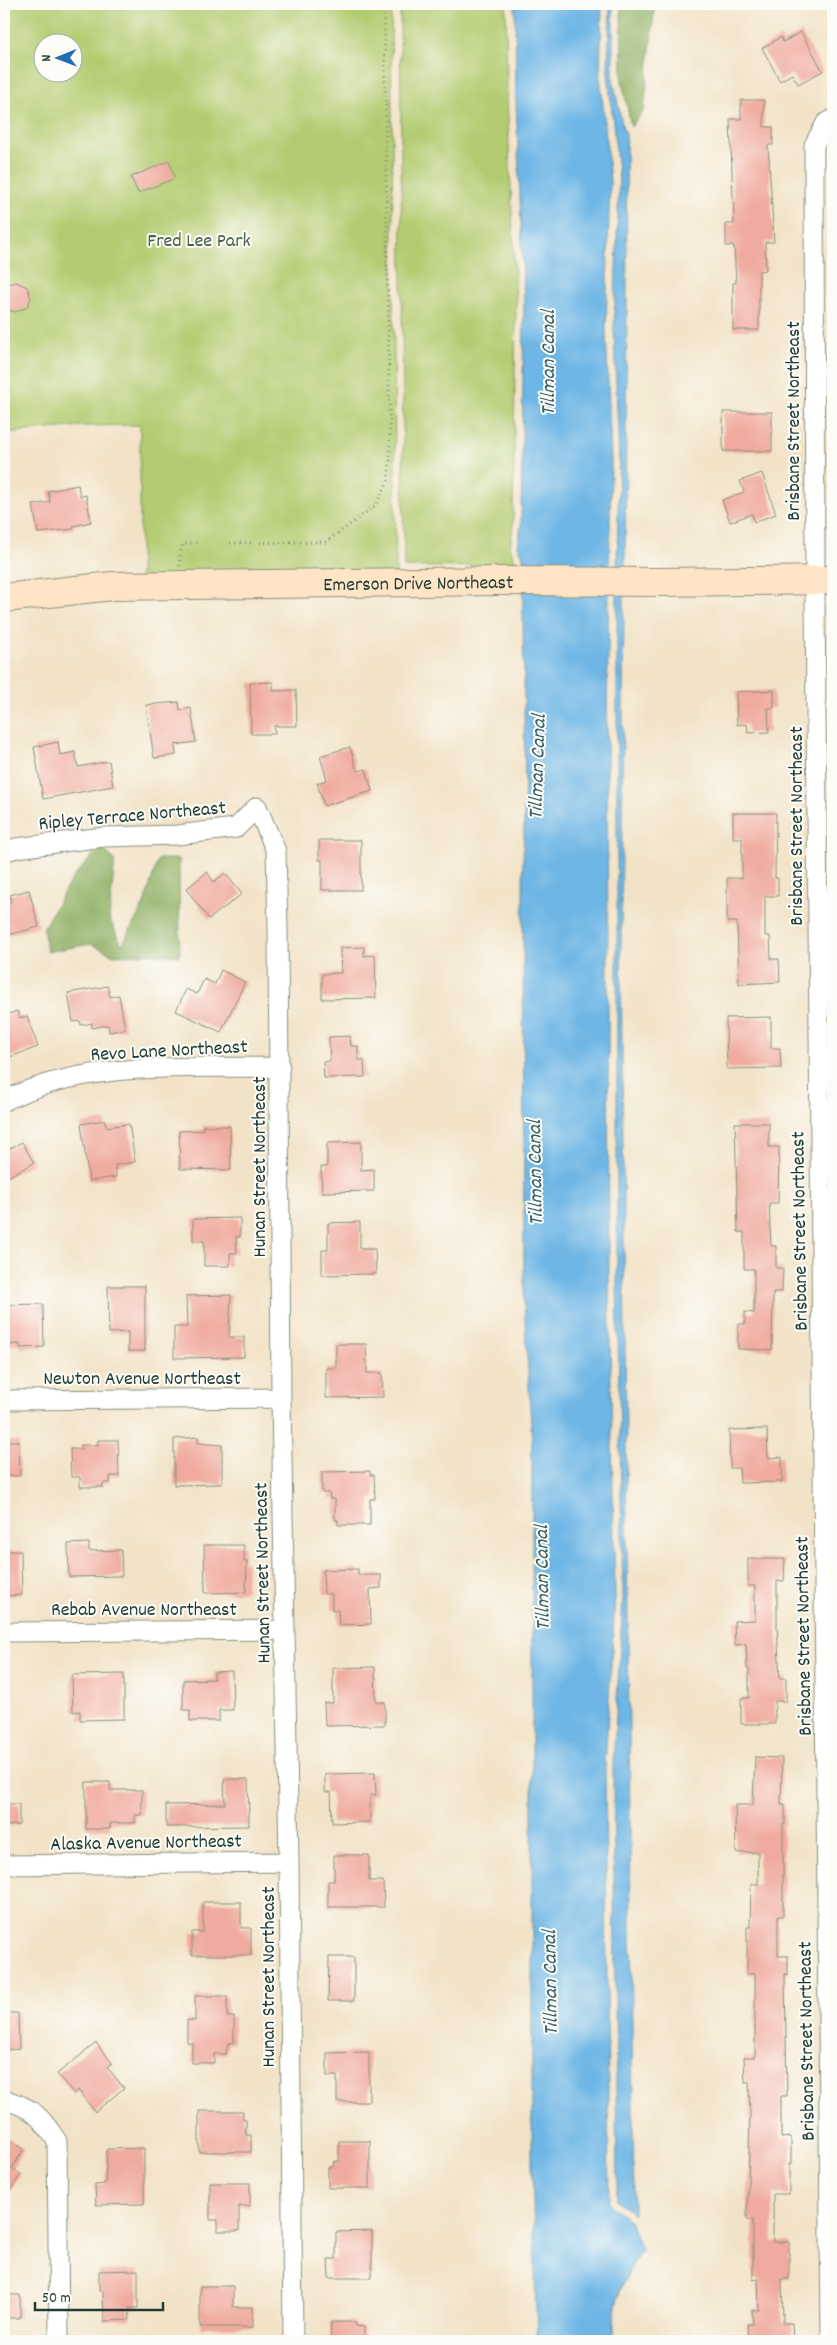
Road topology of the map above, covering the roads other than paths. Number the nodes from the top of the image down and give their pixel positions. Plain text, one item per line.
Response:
1 (830, 121) edge
2 (824, 580) edge
3 (4, 598) edge
4 (257, 807) joint
5 (4, 852) edge
6 (280, 1067) junction
7 (4, 1101) edge
8 (827, 1304) edge
9 (281, 1398) junction
10 (4, 1400) edge
11 (829, 1536) edge
12 (284, 1630) junction
13 (4, 1632) edge
14 (830, 1768) edge
15 (289, 1862) junction
16 (4, 1865) edge
17 (830, 2002) edge
18 (4, 2100) edge
19 (832, 2232) edge
20 (59, 2341) edge
21 (292, 2341) edge
22 (831, 2341) edge

1 - 2 street, Brisbane Street Northeast
2 - 3 street, Emerson Drive Northeast
2 - 8 street, Brisbane Street Northeast
4 - 5 street, Ripley Terrace Northeast
4 - 6 street, Hunan Street Northeast
6 - 7 street, Revo Lane Northeast
6 - 9 street, Hunan Street Northeast
8 - 11 street, Brisbane Street Northeast
9 - 10 street, Newton Avenue Northeast
9 - 12 street, Hunan Street Northeast
11 - 14 street, Brisbane Street Northeast
12 - 13 street, Rebab Avenue Northeast
12 - 15 street, Hunan Street Northeast
14 - 17 street, Brisbane Street Northeast
15 - 16 street, Alaska Avenue Northeast
15 - 21 street, Hunan Street Northeast
17 - 19 street, Brisbane Street Northeast
18 - 20 street
19 - 22 street, Brisbane Street Northeast

